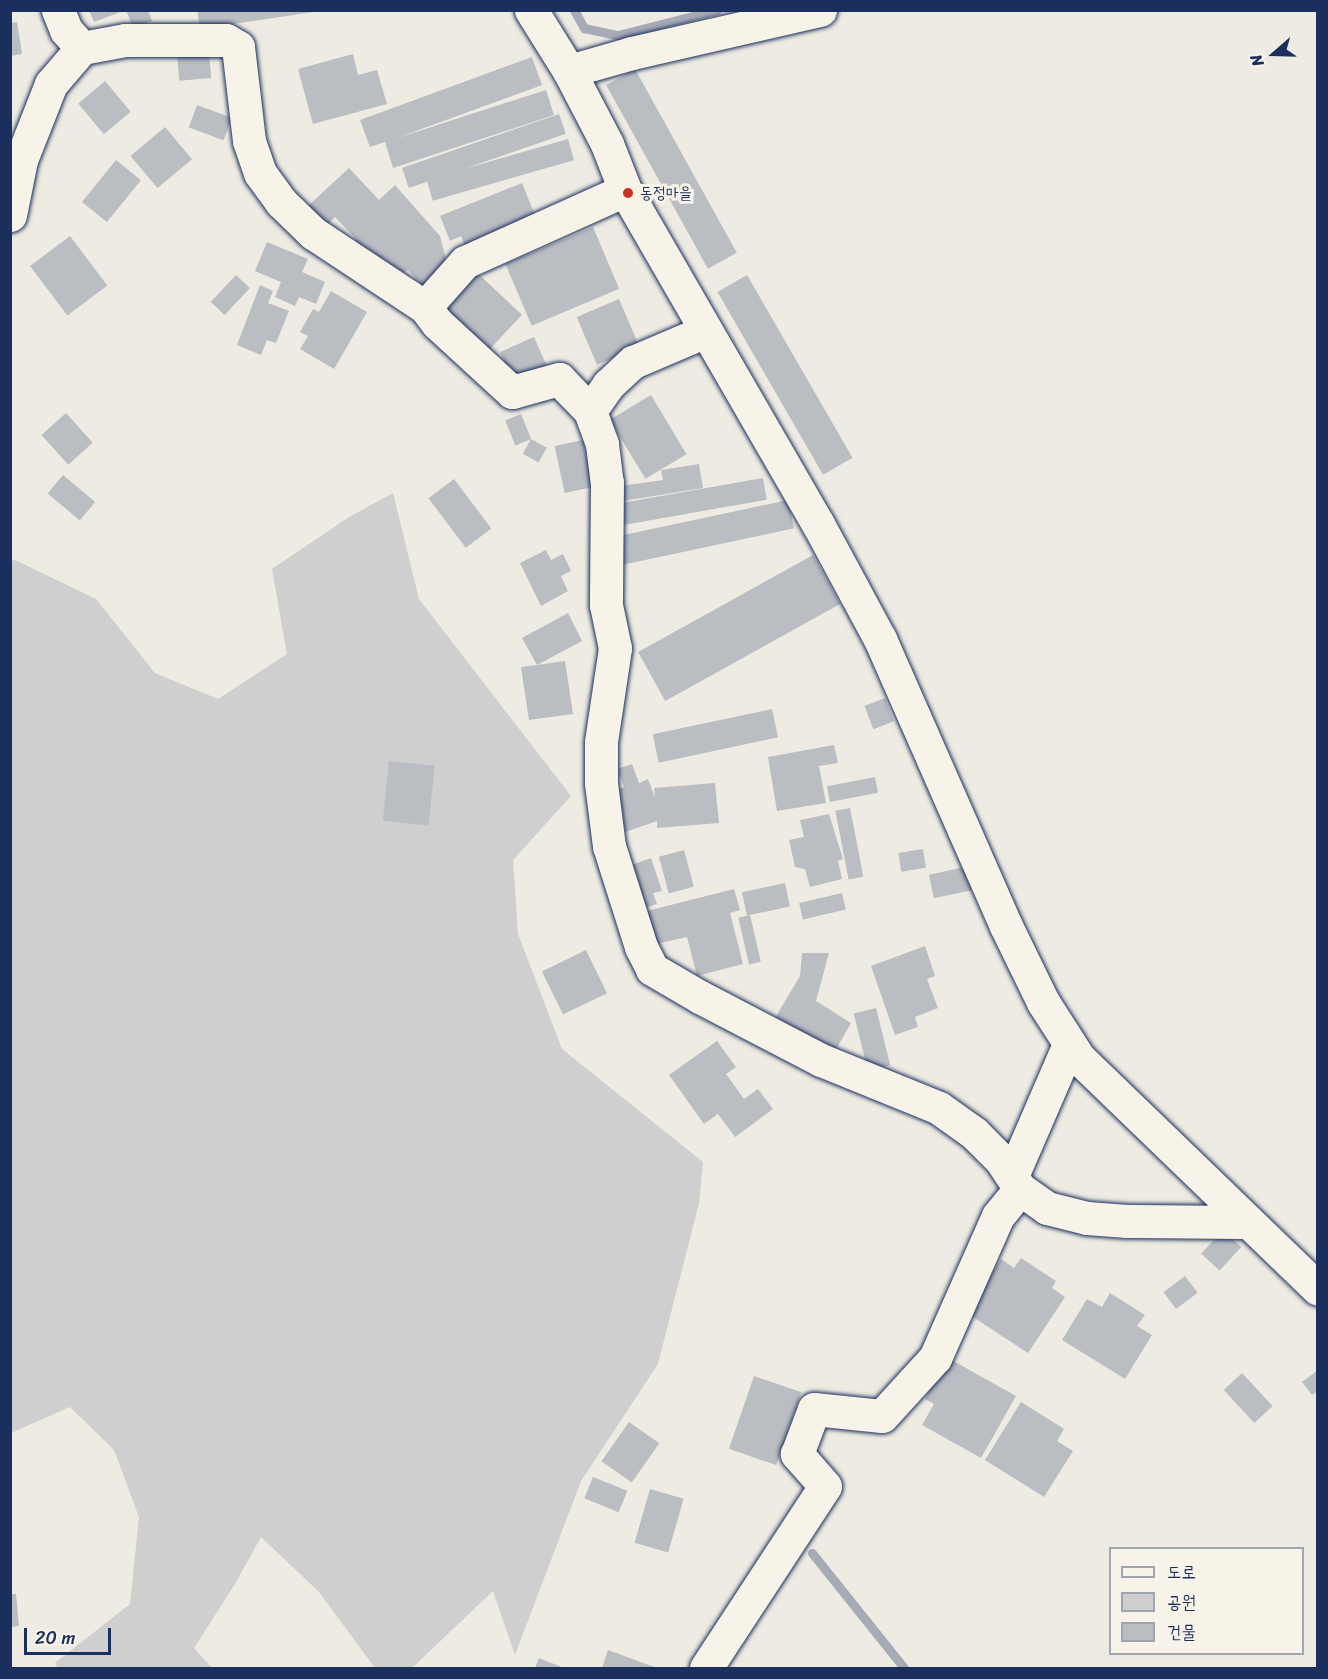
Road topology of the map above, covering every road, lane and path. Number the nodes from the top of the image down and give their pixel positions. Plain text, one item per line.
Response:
1 (58, 10) edge
2 (531, 10) edge
3 (820, 10) edge
4 (82, 48) junction
5 (569, 71) junction
6 (625, 190) junction
7 (10, 215) edge
8 (425, 307) junction
9 (706, 331) junction
10 (590, 411) junction
11 (1069, 1044) junction
12 (1016, 1182) junction
13 (1248, 1222) junction
14 (1317, 1289) edge
15 (706, 1668) edge

1 - 4 street
2 - 5 street
3 - 5 street
4 - 7 street
4 - 8 street
5 - 6 street
6 - 8 street
6 - 9 street
8 - 10 street
9 - 10 street
9 - 11 street
10 - 12 street
11 - 12 street
11 - 13 street
12 - 13 street
12 - 15 street
13 - 14 street

